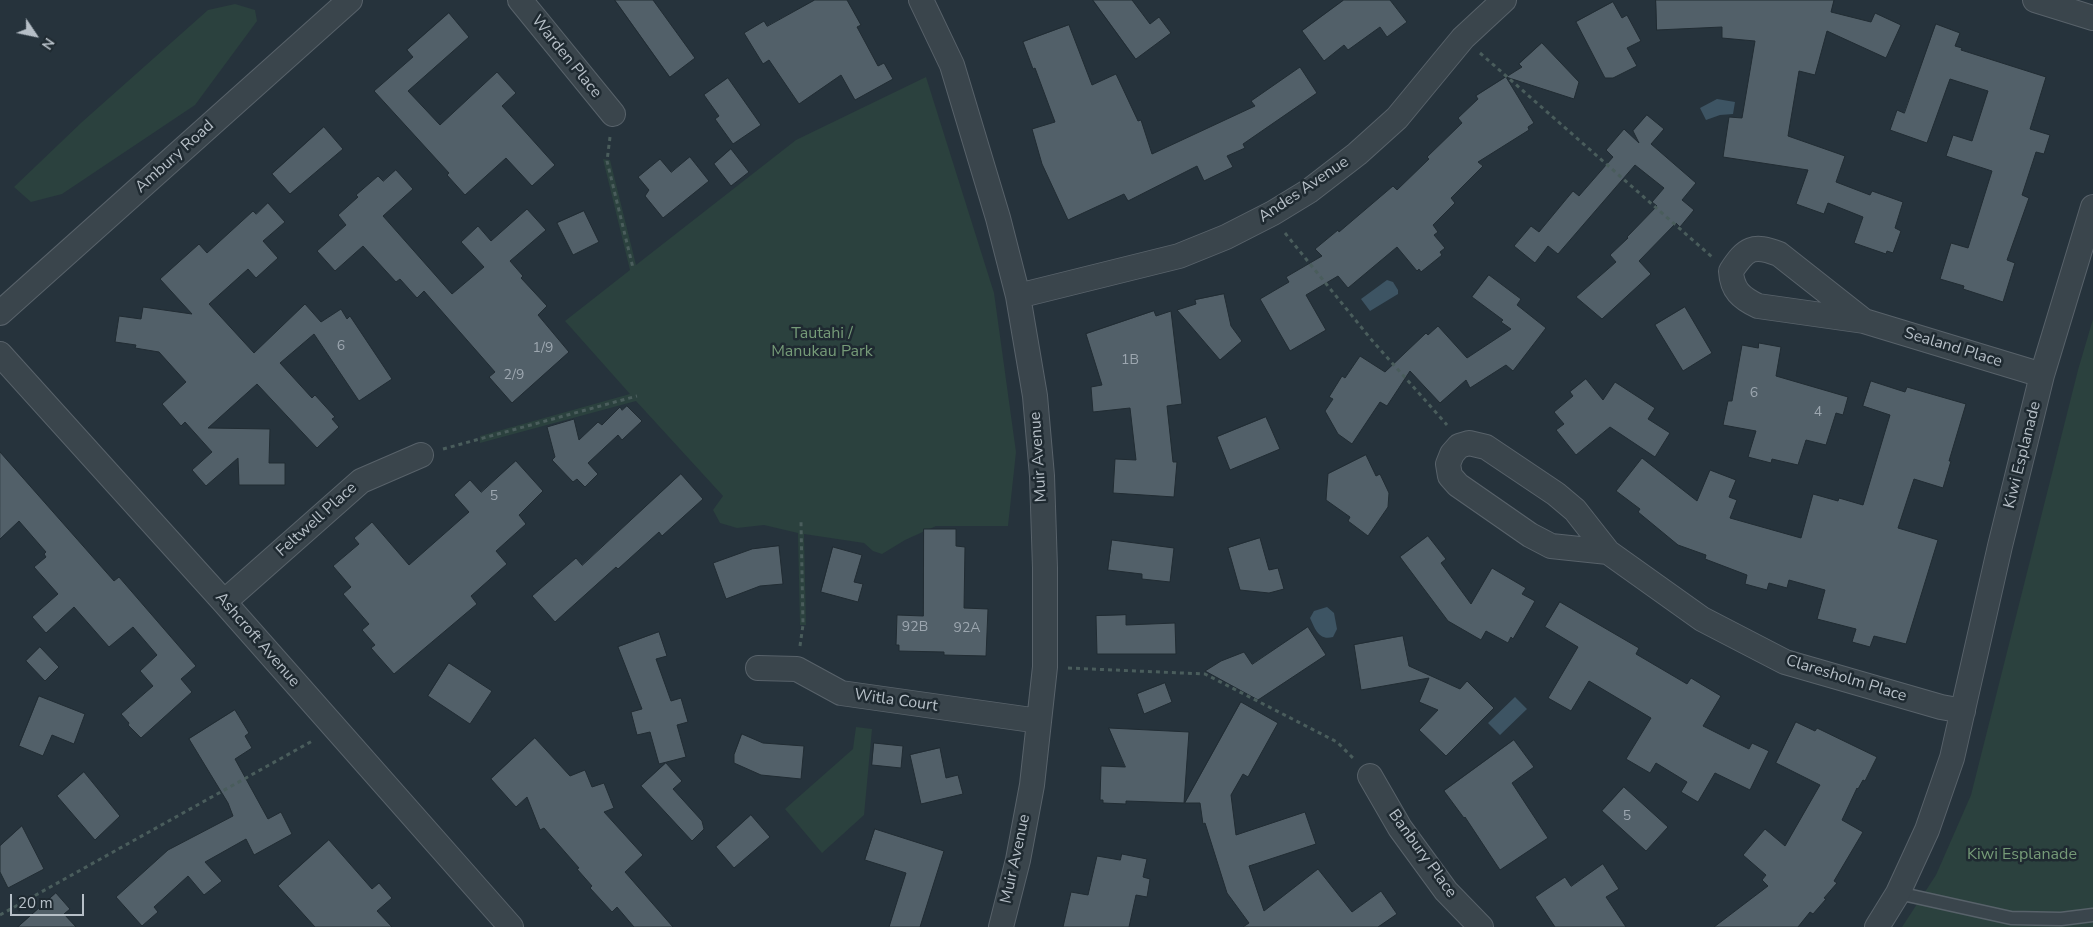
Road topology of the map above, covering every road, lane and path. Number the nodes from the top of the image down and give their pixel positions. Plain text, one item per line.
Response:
1 (350, 0) edge
2 (520, 0) edge
3 (921, 0) edge
4 (1504, 0) edge
5 (2035, 0) edge
6 (2093, 18) edge
7 (1463, 38) junction
8 (613, 114) joint
9 (2093, 208) edge
10 (1273, 213) junction
11 (633, 268) dead end
12 (1731, 271) junction
13 (1018, 296) junction
14 (0, 313) edge
15 (1864, 321) junction
16 (0, 354) edge
17 (2042, 375) junction
18 (637, 396) dead end
19 (1469, 442) junction
20 (421, 455) joint
21 (801, 522) dead end
22 (1608, 552) junction
23 (224, 602) junction
24 (1045, 667) junction
25 (758, 668) dead end
26 (797, 669) junction
27 (1962, 711) junction
28 (1039, 721) junction
29 (334, 728) junction
30 (1370, 776) joint
31 (1898, 893) junction
32 (0, 915) edge
33 (2093, 915) edge
34 (511, 927) edge
35 (1001, 927) edge
36 (1481, 927) edge
37 (1877, 927) edge

1 - 14 street, Ambury Road
2 - 8 street, Warden Place
3 - 13 street, Muir Avenue
4 - 7 street, Andes Avenue
5 - 6 street
7 - 10 street, Andes Avenue
7 - 12 path
8 - 11 path
9 - 17 street, Kiwi Esplanade
10 - 13 street, Andes Avenue
10 - 19 path
12 - 15 street, Sealand Place
12 - 15 street, Sealand Place
13 - 24 street, Muir Avenue
15 - 17 street, Sealand Place
16 - 23 street, Ashcroft Avenue
17 - 27 street, Kiwi Esplanade
18 - 20 path
19 - 22 street, Claresholm Place
19 - 22 street, Claresholm Place
20 - 23 street, Feltwell Place
21 - 26 path
22 - 27 street, Claresholm Place
23 - 29 street, Ashcroft Avenue
24 - 28 street, Muir Avenue
24 - 30 path
25 - 26 street, Witla Court
26 - 28 street, Witla Court
27 - 31 street, Kiwi Esplanade
28 - 35 street, Muir Avenue
29 - 32 path
29 - 34 street, Ashcroft Avenue
30 - 36 street, Banbury Place
31 - 33 lane
31 - 37 street, Kiwi Esplanade

